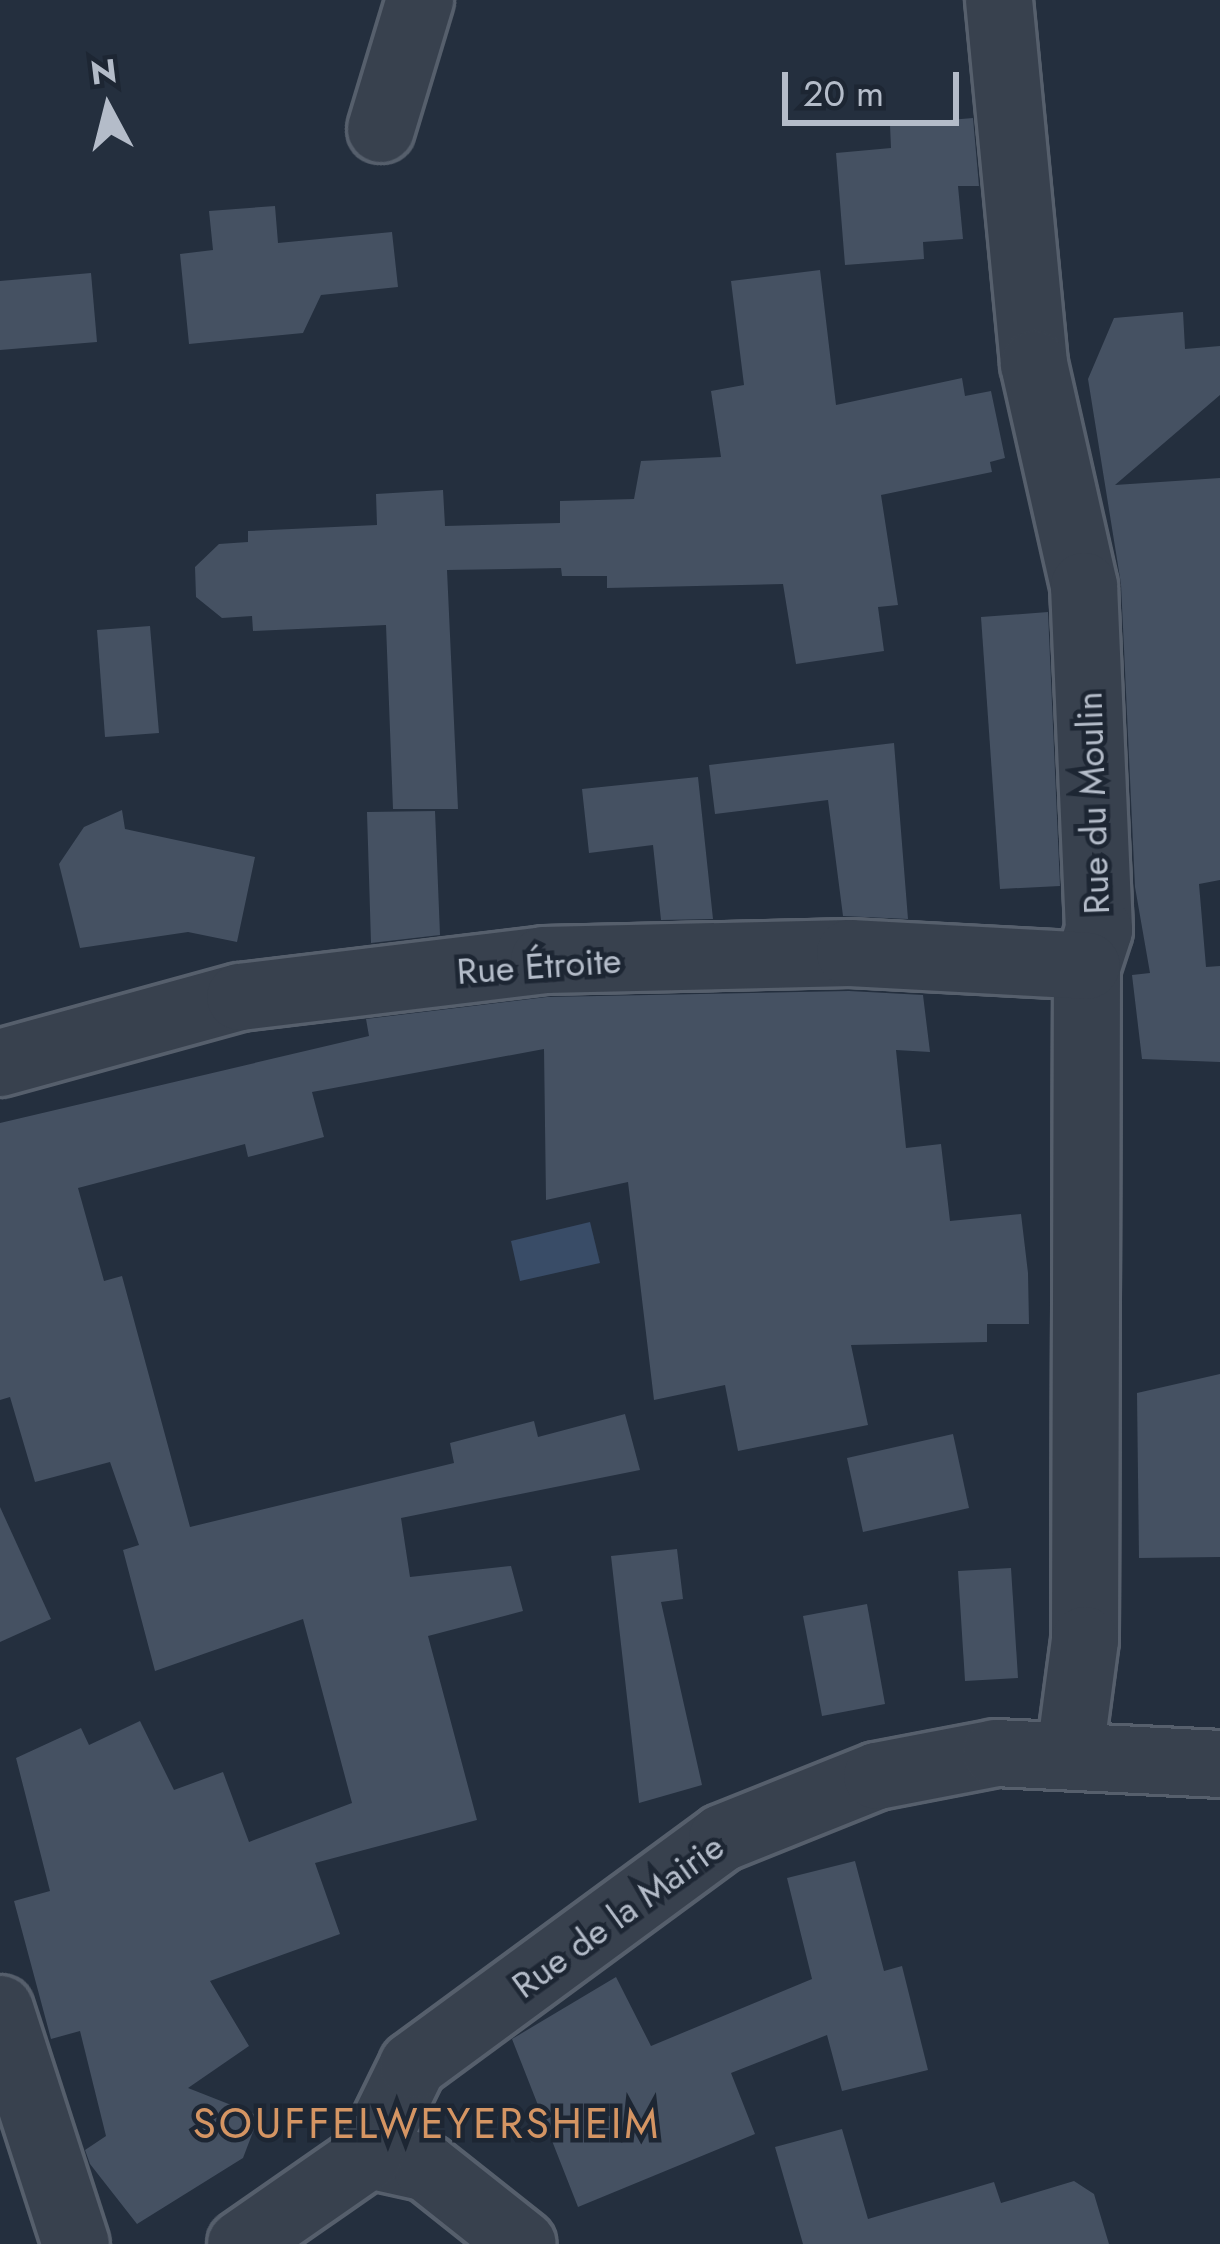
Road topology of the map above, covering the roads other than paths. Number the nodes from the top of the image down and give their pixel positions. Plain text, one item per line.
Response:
1 (421, 0) edge
2 (999, 0) edge
3 (381, 129) dead end
4 (1087, 966) junction
5 (0, 1063) edge
6 (1070, 1754) junction
7 (1220, 1764) edge
8 (0, 2009) edge
9 (369, 2155) junction
10 (76, 2244) edge
11 (241, 2244) edge
12 (523, 2244) edge

1 - 3 street
2 - 4 street, Rue du Moulin
4 - 5 street, Rue Étroite
4 - 6 street, Rue du Moulin
6 - 7 street, Rue de la Mairie
6 - 9 street, Rue de la Mairie
8 - 10 street
9 - 11 street
9 - 12 street

